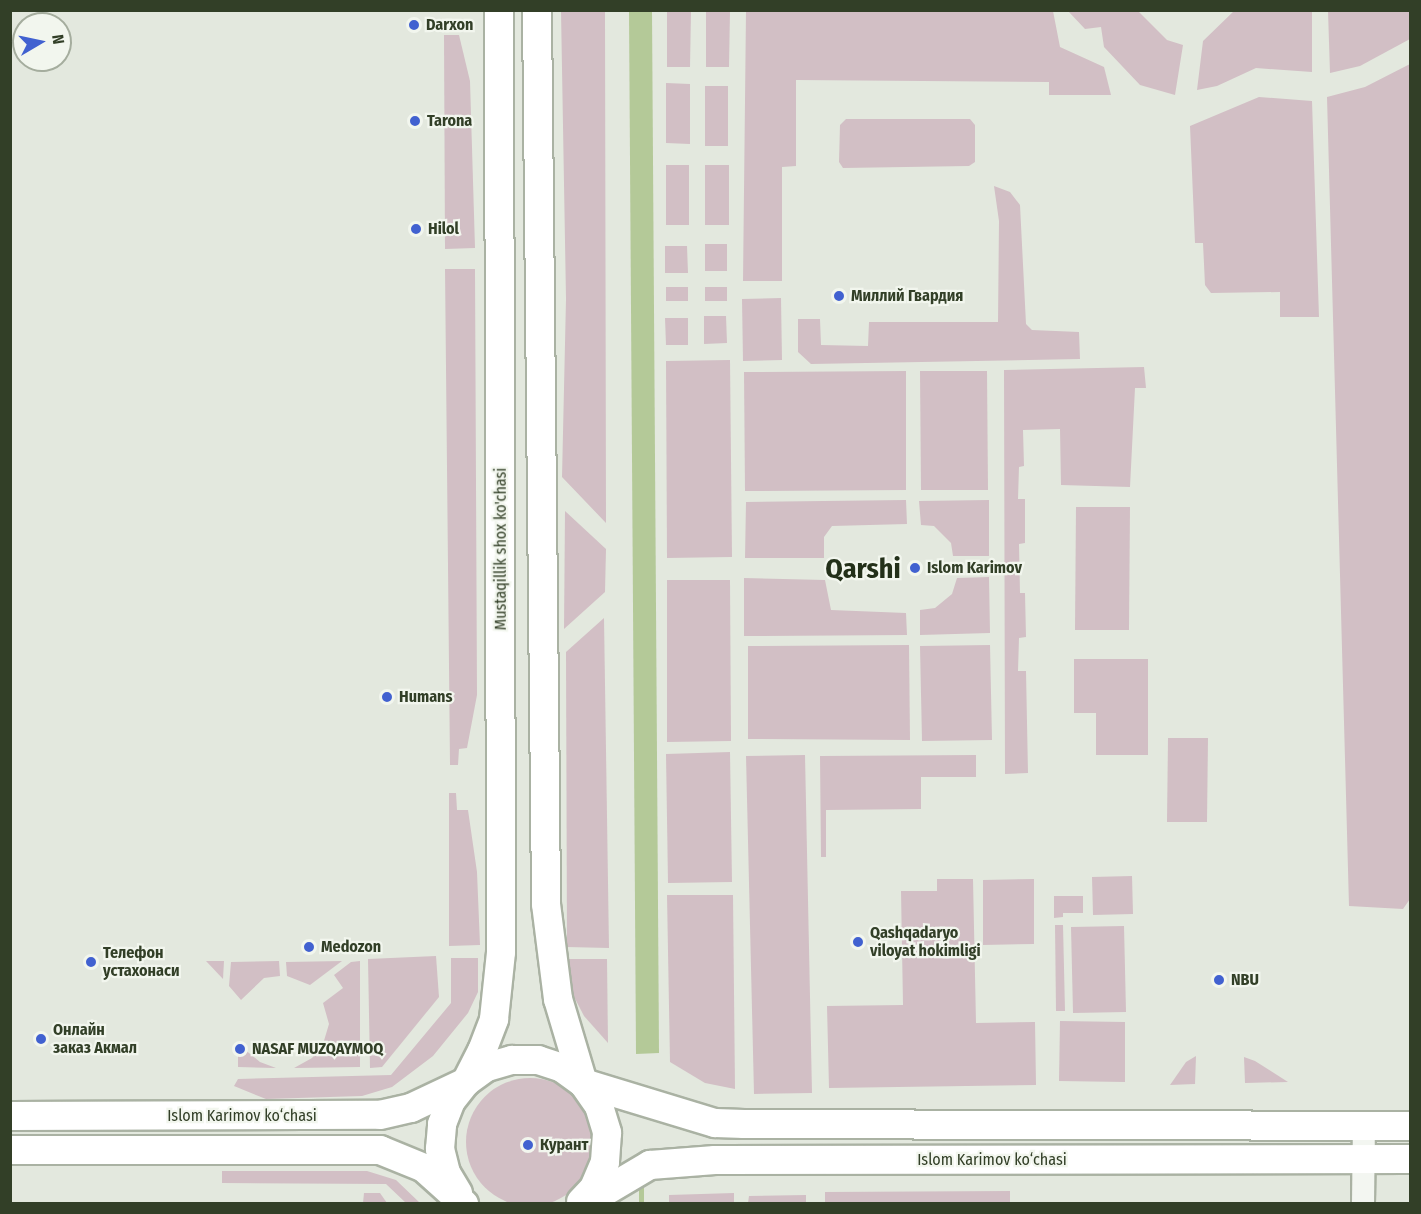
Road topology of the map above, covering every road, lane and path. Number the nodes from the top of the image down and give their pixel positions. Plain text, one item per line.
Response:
1 (499, 10) edge
2 (537, 10) edge
3 (466, 1082) junction
4 (583, 1083) junction
5 (10, 1116) edge
6 (1364, 1126) junction
7 (1410, 1126) edge
8 (10, 1150) edge
9 (1365, 1158) junction
10 (1410, 1159) edge
11 (464, 1200) edge
12 (582, 1203) edge
13 (1364, 1203) edge

1 - 3 main road, Mustaqillik shox ko'chasi
2 - 4 main road
3 - 4 main road, Islom Karimov ko‘chasi
3 - 5 main road, Islom Karimov ko‘chasi
3 - 11 main road
4 - 6 main road, Islom Karimov ko‘chasi
4 - 12 main road
6 - 7 main road, Islom Karimov ko‘chasi
6 - 9 street
8 - 11 main road, Islom Karimov ko‘chasi
9 - 10 main road, Islom Karimov ko‘chasi
9 - 12 main road, Islom Karimov ko‘chasi
9 - 13 street

